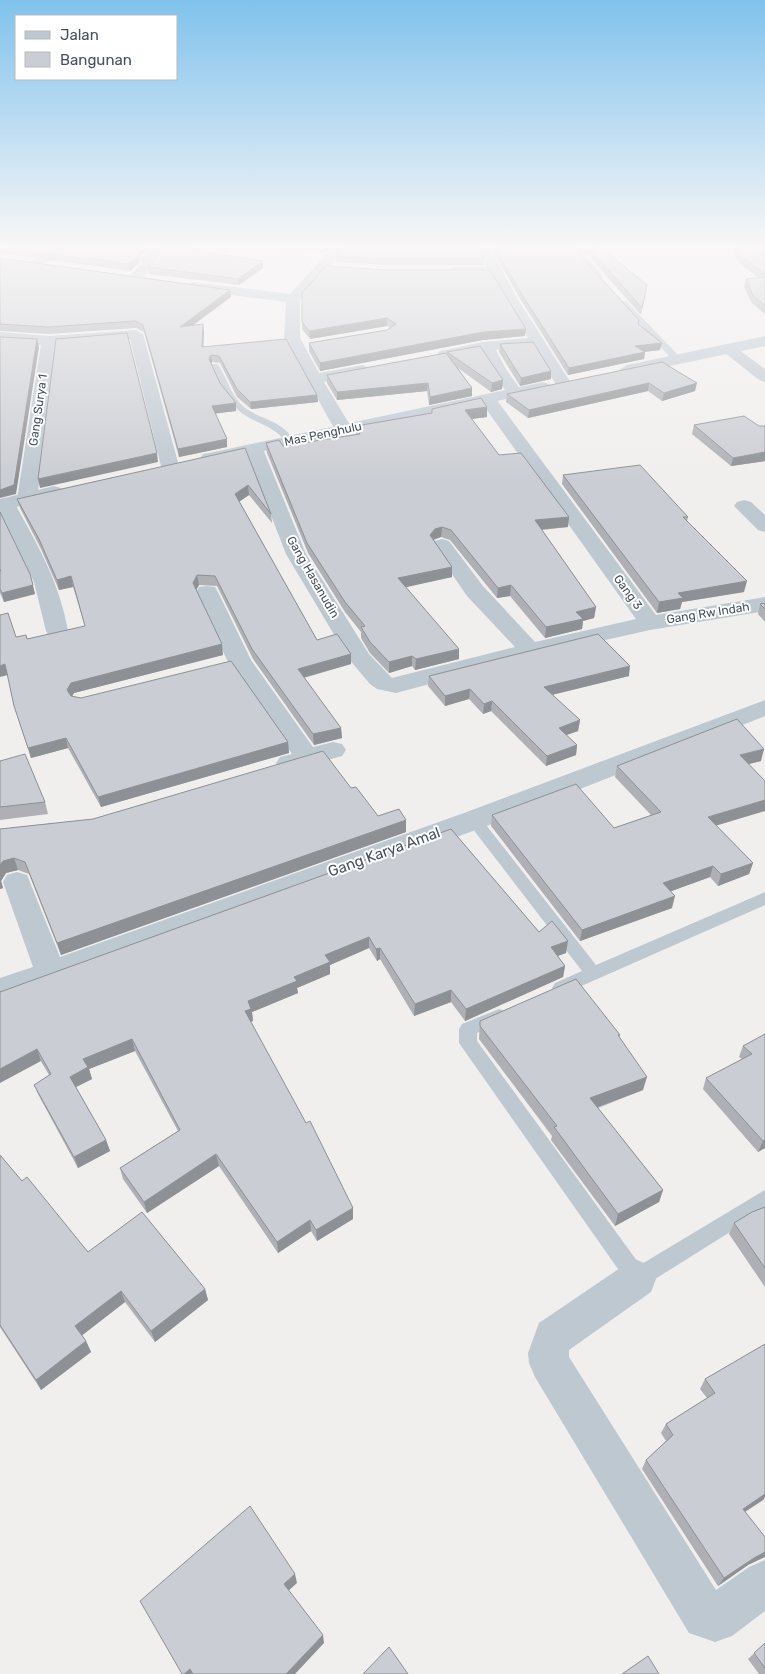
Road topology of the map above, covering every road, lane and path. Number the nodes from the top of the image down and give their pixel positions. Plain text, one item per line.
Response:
1 (292, 326) edge
2 (528, 326) edge
3 (645, 326) edge
4 (0, 337) edge
5 (48, 341) junction
6 (765, 341) edge
7 (537, 342) junction
8 (316, 344) edge
9 (297, 347) junction
10 (483, 347) junction
11 (729, 349) junction
12 (428, 358) edge
13 (677, 359) junction
14 (215, 366) edge
15 (380, 367) edge
16 (610, 373) edge
17 (765, 377) edge
18 (314, 379) junction
19 (582, 379) edge
20 (563, 383) junction
21 (515, 393) junction
22 (486, 399) junction
23 (344, 430) junction
24 (290, 441) junction
25 (254, 449) junction
26 (170, 466) junction
27 (151, 471) edge
28 (75, 488) edge
29 (27, 498) junction
30 (2, 504) edge
31 (744, 506) dead end
32 (765, 526) edge
33 (442, 545) dead end
34 (207, 592) dead end
35 (765, 604) edge
36 (650, 622) junction
37 (57, 631) edge
38 (530, 650) junction
39 (396, 686) joint
40 (765, 707) edge
41 (262, 771) edge
42 (474, 820) junction
43 (17, 882) dead end
44 (765, 898) edge
45 (51, 973) junction
46 (593, 973) junction
47 (0, 991) edge
48 (548, 993) edge
49 (513, 1009) edge
50 (765, 1199) edge
51 (637, 1279) junction
52 (765, 1583) edge

1 - 9 street
2 - 7 street
3 - 13 lane
4 - 5 street
5 - 26 street
5 - 29 street, Gang Surya 1
6 - 11 street
7 - 10 street
7 - 20 street
8 - 9 street
9 - 18 street
10 - 12 street
10 - 21 street
11 - 13 street
11 - 17 street
13 - 16 street
14 - 24 lane
15 - 18 street
18 - 23 street
19 - 20 street, Mas Penghulu
20 - 21 street, Mas Penghulu
21 - 22 street, Mas Penghulu
22 - 23 street, Mas Penghulu
22 - 36 street, Gang 3
23 - 24 street, Mas Penghulu
24 - 25 street, Mas Penghulu
25 - 26 street, Mas Penghulu
25 - 39 street, Gang Hasanudin
26 - 27 street, Mas Penghulu
28 - 29 street
29 - 30 street
30 - 37 street
31 - 32 street
33 - 38 street
34 - 41 street
35 - 36 street, Gang Rw Indah
36 - 38 street, Gang 3
38 - 39 street, Gang 3
40 - 42 street, Gang Karya Amal
42 - 45 street, Gang Karya Amal
42 - 46 lane
43 - 45 street
44 - 46 lane
45 - 47 street, Gang Karya Amal
46 - 48 lane
49 - 51 lane
50 - 51 lane
51 - 52 street

